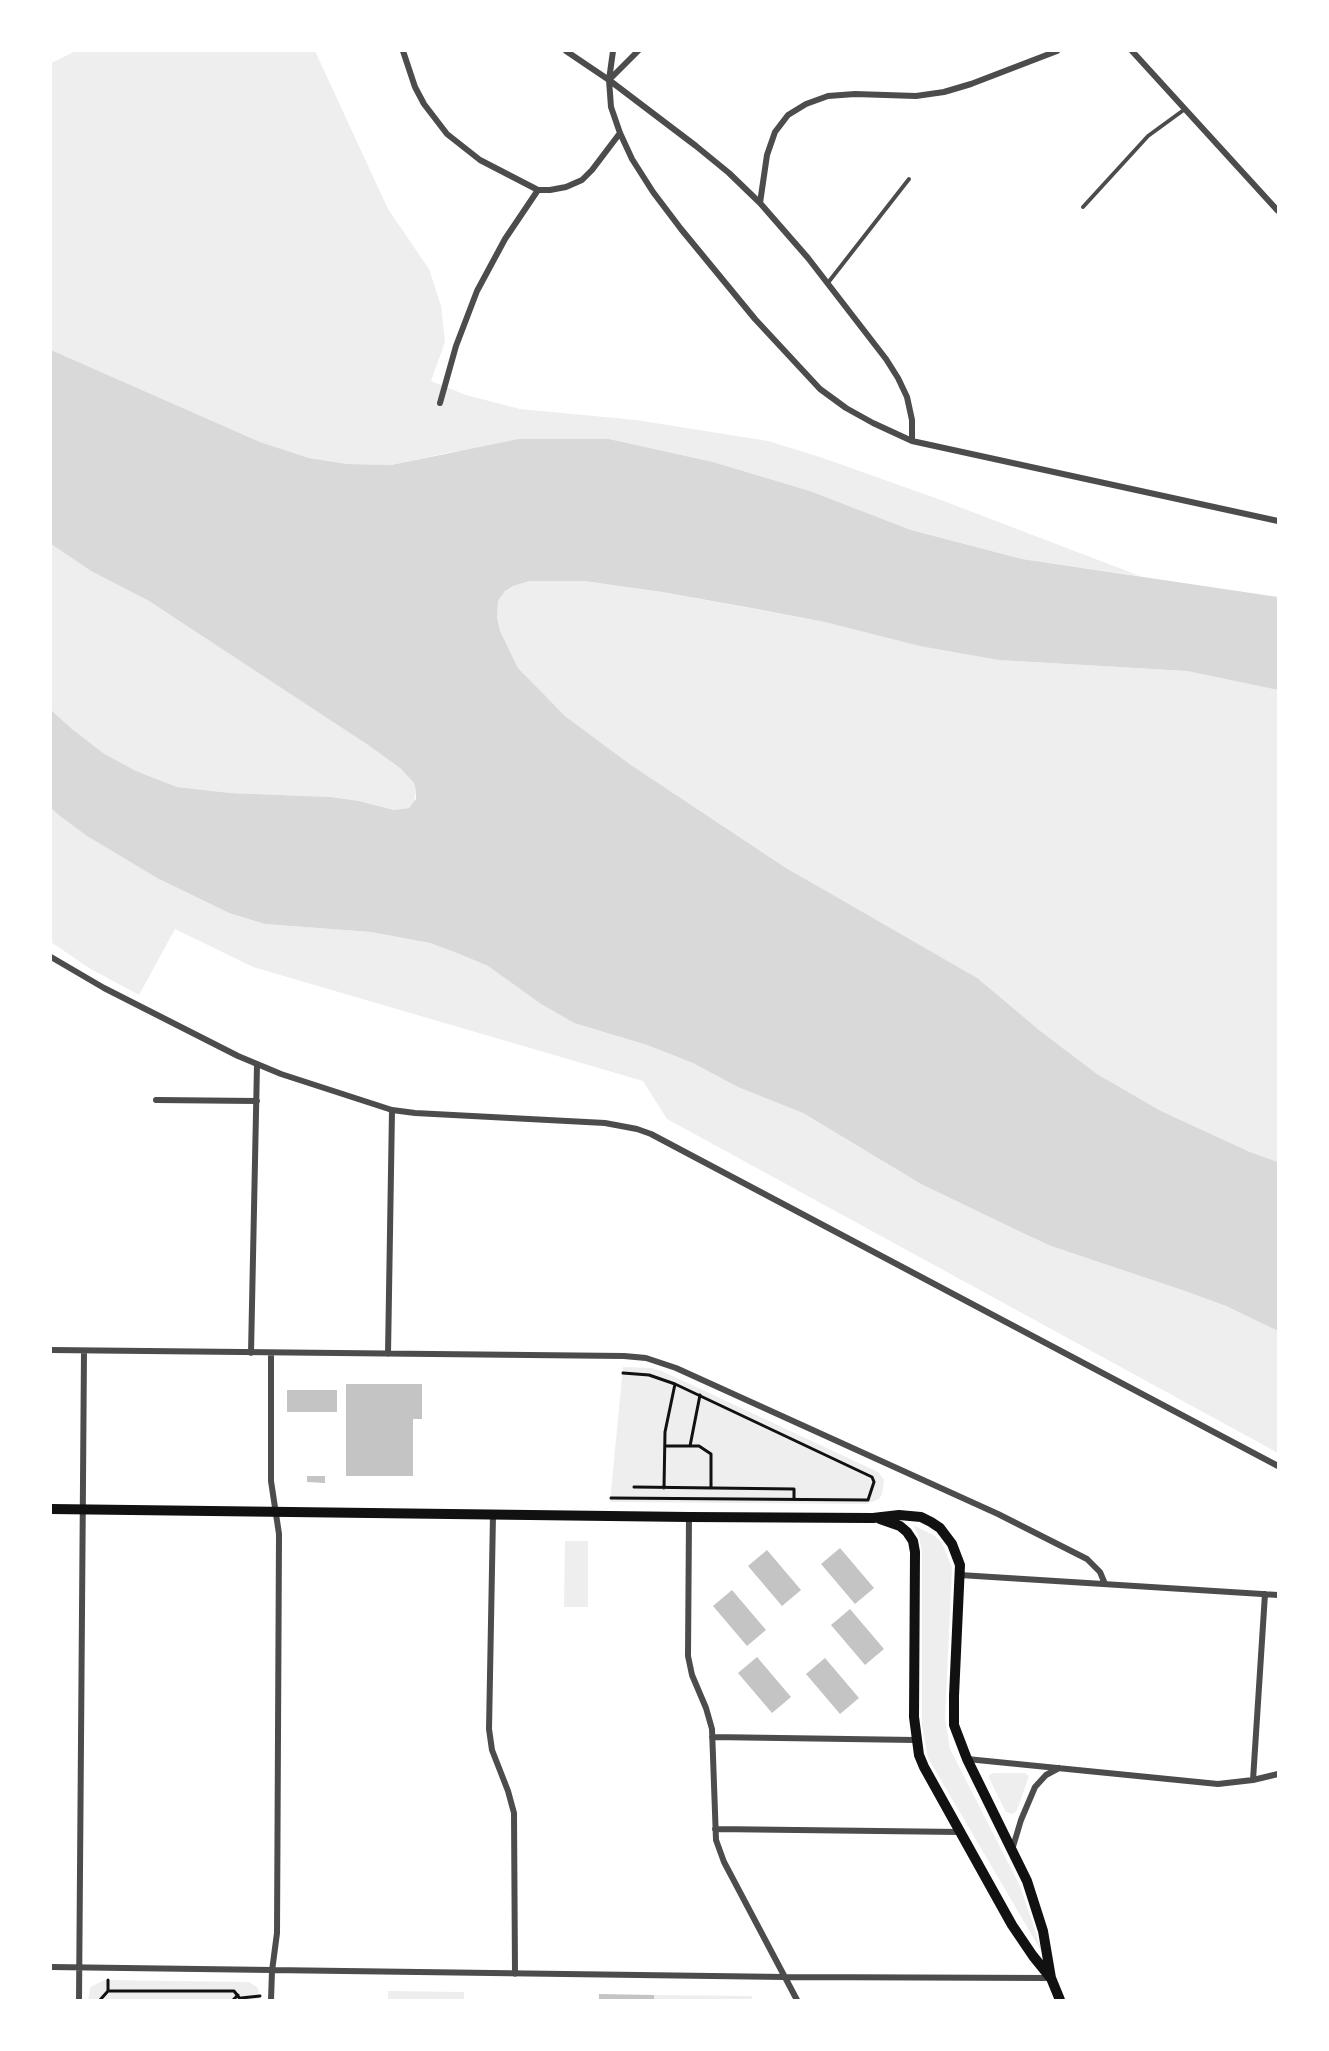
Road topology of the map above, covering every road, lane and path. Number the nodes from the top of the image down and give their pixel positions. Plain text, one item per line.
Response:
1 (403, 51) edge
2 (566, 51) edge
3 (612, 51) edge
4 (638, 51) edge
5 (1057, 51) edge
6 (1132, 51) edge
7 (609, 80) junction
8 (1185, 109) junction
9 (620, 133) junction
10 (909, 179) dead end
11 (538, 190) junction
12 (760, 203) junction
13 (1083, 207) dead end
14 (1278, 211) edge
15 (827, 285) junction
16 (440, 403) dead end
17 (912, 441) junction
18 (1278, 521) edge
19 (51, 957) edge
20 (257, 1065) junction
21 (156, 1100) dead end
22 (257, 1101) junction
23 (392, 1110) junction
24 (51, 1350) edge
25 (84, 1351) junction
26 (251, 1353) junction
27 (271, 1353) junction
28 (388, 1354) junction
29 (623, 1373) dead end
30 (675, 1384) junction
31 (700, 1395) junction
32 (664, 1446) junction
33 (690, 1446) junction
34 (1278, 1466) edge
35 (634, 1487) dead end
36 (664, 1488) junction
37 (711, 1488) junction
38 (611, 1498) dead end
39 (794, 1499) junction
40 (51, 1509) edge
41 (83, 1509) junction
42 (276, 1512) junction
43 (493, 1515) junction
44 (689, 1517) junction
45 (873, 1518) junction
46 (960, 1575) junction
47 (1104, 1584) junction
48 (1265, 1594) junction
49 (1278, 1595) edge
50 (712, 1737) junction
51 (915, 1740) junction
52 (967, 1759) junction
53 (1062, 1767) junction
54 (1278, 1774) edge
55 (1253, 1780) junction
56 (715, 1829) junction
57 (960, 1832) junction
58 (1012, 1850) junction
59 (51, 1968) edge
60 (79, 1968) junction
61 (272, 1971) junction
62 (515, 1974) junction
63 (785, 1977) junction
64 (1051, 1978) junction
65 (108, 1980) dead end
66 (235, 1982) dead end
67 (108, 1990) junction
68 (104, 1994) junction
69 (239, 1996) edge
70 (260, 1996) dead end
71 (94, 1998) dead end
72 (100, 1999) edge
73 (79, 2000) edge
74 (109, 2000) edge
75 (233, 2000) edge
76 (270, 2000) edge
77 (797, 2000) edge
78 (1060, 2000) edge

1 - 11 street
2 - 7 street
3 - 7 street
4 - 7 street
5 - 12 street
6 - 8 street
7 - 9 street
7 - 12 street
8 - 13 lane
8 - 14 street
9 - 11 street
9 - 17 street
10 - 15 lane
11 - 16 street
12 - 15 street
15 - 17 street
17 - 18 street
19 - 20 street
20 - 22 street
20 - 23 street
21 - 22 street
22 - 26 street
23 - 28 street
23 - 34 street
24 - 25 street
25 - 26 street
25 - 41 street
26 - 27 street
27 - 28 street
27 - 42 street
28 - 47 street
29 - 30 path
30 - 31 path
30 - 32 path
31 - 33 path
31 - 39 path
32 - 33 path
32 - 36 path
33 - 37 path
35 - 36 path
36 - 37 path
37 - 39 path
38 - 39 path
40 - 41 main road
41 - 42 main road
41 - 60 street
42 - 43 main road
42 - 61 street
43 - 44 main road
43 - 62 street
44 - 45 main road
44 - 50 street
45 - 46 main road
45 - 51 main road
46 - 47 street
46 - 52 main road
47 - 48 street
48 - 49 street
48 - 55 street
50 - 51 street
50 - 56 street
51 - 57 main road
52 - 53 street
52 - 58 main road
53 - 55 street
53 - 58 street
54 - 55 street
56 - 57 street
56 - 63 street
57 - 64 main road
58 - 64 main road
59 - 60 street
60 - 61 street
60 - 73 street
61 - 62 street
61 - 76 street
62 - 63 street
63 - 64 street
63 - 77 street
64 - 78 main road
65 - 67 path
66 - 69 path
67 - 68 path
67 - 69 path
68 - 72 path
68 - 74 path
69 - 70 path
69 - 75 path
71 - 72 path

